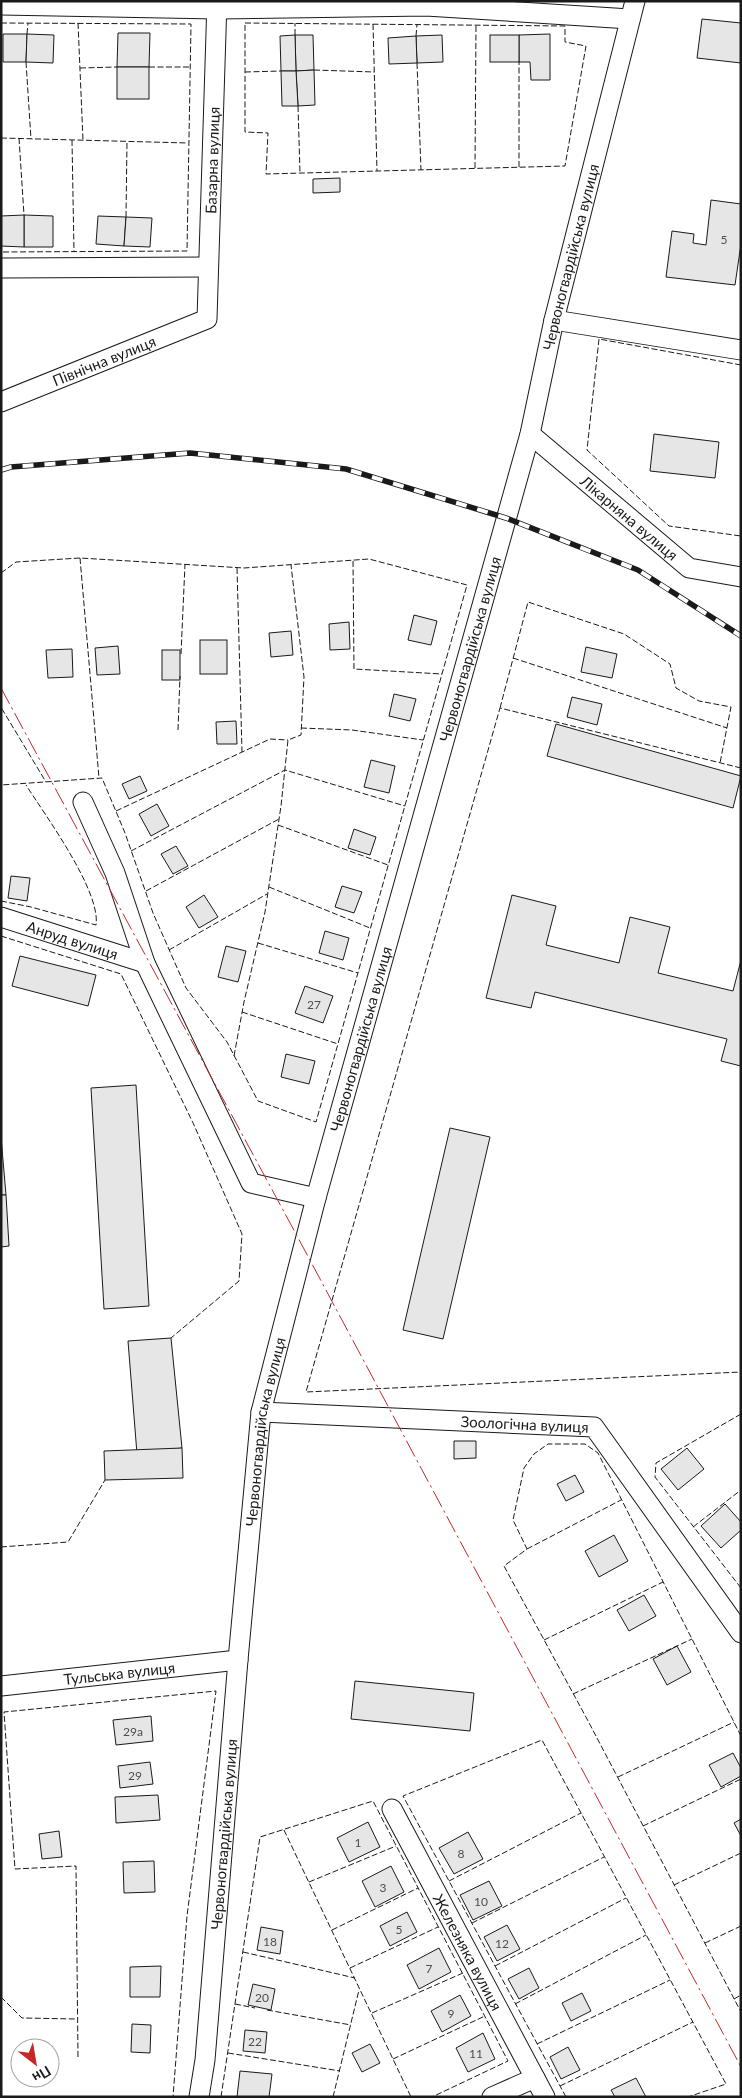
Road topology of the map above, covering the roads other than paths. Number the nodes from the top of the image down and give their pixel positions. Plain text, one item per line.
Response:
1 (426, 4) edge
2 (1, 5) edge
3 (217, 5) edge
4 (632, 10) edge
5 (208, 267) junction
6 (1, 268) edge
7 (207, 319) joint
8 (554, 320) junction
9 (741, 350) edge
10 (1, 402) edge
11 (530, 434) junction
12 (741, 577) edge
13 (83, 802) dead end
14 (1, 917) edge
15 (144, 963) junction
16 (316, 1198) junction
17 (261, 1412) junction
18 (741, 1633) edge
19 (238, 1660) junction
20 (1, 1686) edge
21 (392, 1809) dead end
22 (535, 2078) junction
23 (199, 2097) edge
24 (492, 2097) edge
25 (546, 2097) edge

1 - 3 street
1 - 4 street
2 - 3 street
3 - 5 street, Базарна вулиця
4 - 8 street, Червоногвардійська вулиця
5 - 6 street
5 - 7 street, Базарна вулиця
7 - 10 street, Північна вулиця
8 - 9 street
8 - 11 street, Червоногвардійська вулиця
11 - 12 street, Лікарняна вулиця
11 - 16 street, Червоногвардійська вулиця
13 - 15 street
14 - 15 street, Анруд вулиця
15 - 16 street
16 - 17 street, Червоногвардійська вулиця
17 - 18 street, Зоологічна вулиця
17 - 19 street, Червоногвардійська вулиця
19 - 20 street, Тульська вулиця
19 - 23 street, Червоногвардійська вулиця
21 - 22 street, Железняка вулиця
22 - 24 street
22 - 25 street, Железняка вулиця

